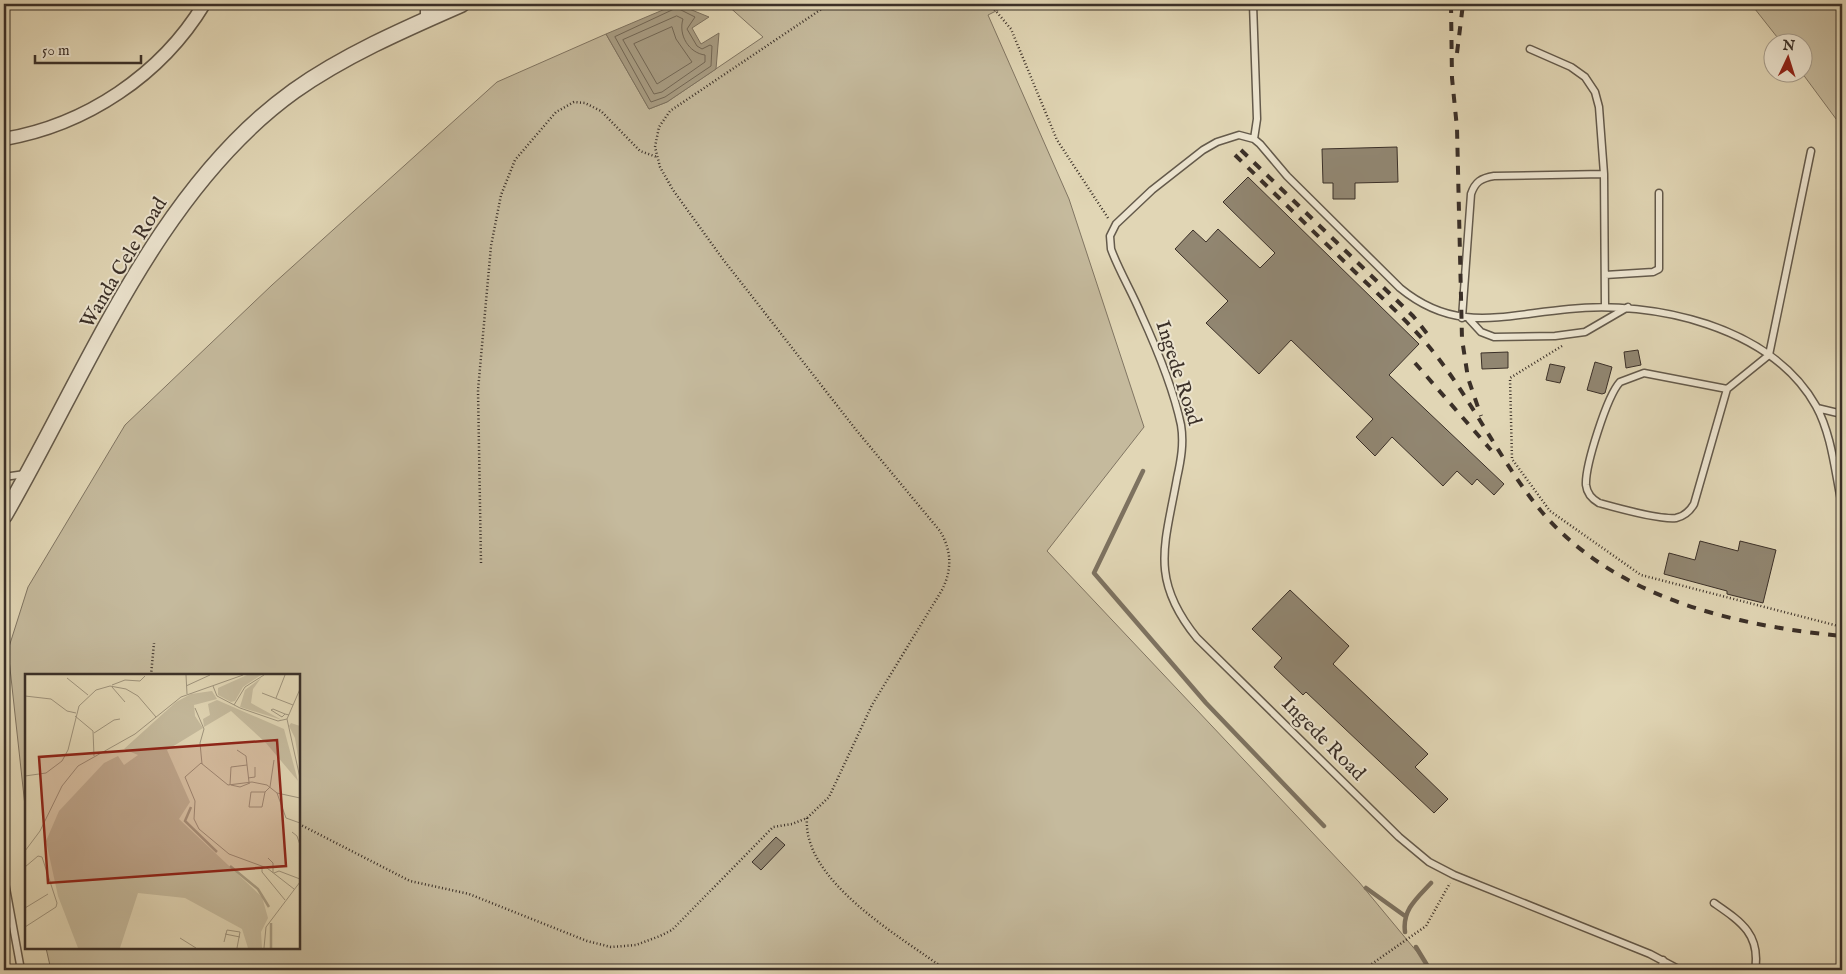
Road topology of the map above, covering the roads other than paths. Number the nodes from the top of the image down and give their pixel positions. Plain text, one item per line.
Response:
1 (204, 4) edge
2 (427, 4) edge
3 (462, 4) edge
4 (1253, 4) edge
5 (427, 20) junction
6 (1530, 49) dead end
7 (4, 139) edge
8 (1254, 139) junction
9 (1811, 150) dead end
10 (1604, 174) junction
11 (1659, 193) dead end
12 (1605, 275) junction
13 (1605, 306) junction
14 (1628, 307) junction
15 (1466, 318) junction
16 (1769, 355) junction
17 (1727, 389) junction
18 (1817, 408) junction
19 (1842, 414) edge
20 (28, 474) junction
21 (4, 476) edge
22 (1842, 505) edge
23 (4, 516) edge
24 (4, 877) edge
25 (1714, 903) dead end
26 (1663, 960) junction
27 (21, 970) edge
28 (1661, 970) edge
29 (1680, 970) edge
30 (1755, 970) edge

1 - 7 street
2 - 5 street
3 - 5 street, Wanda Cele Road
4 - 8 lane
5 - 20 street, Wanda Cele Road
6 - 10 lane
8 - 15 lane
8 - 26 lane, Ingede Road
9 - 16 lane
10 - 12 lane
10 - 15 lane
11 - 12 lane
12 - 13 lane
13 - 14 lane
13 - 15 lane
14 - 15 lane
14 - 16 lane
16 - 17 lane
16 - 18 lane
17 - 17 lane
18 - 19 lane
18 - 22 lane
20 - 21 lane
20 - 23 street, Wanda Cele Road
24 - 27 lane
25 - 30 lane
26 - 28 lane
26 - 29 lane, Ingede Road

